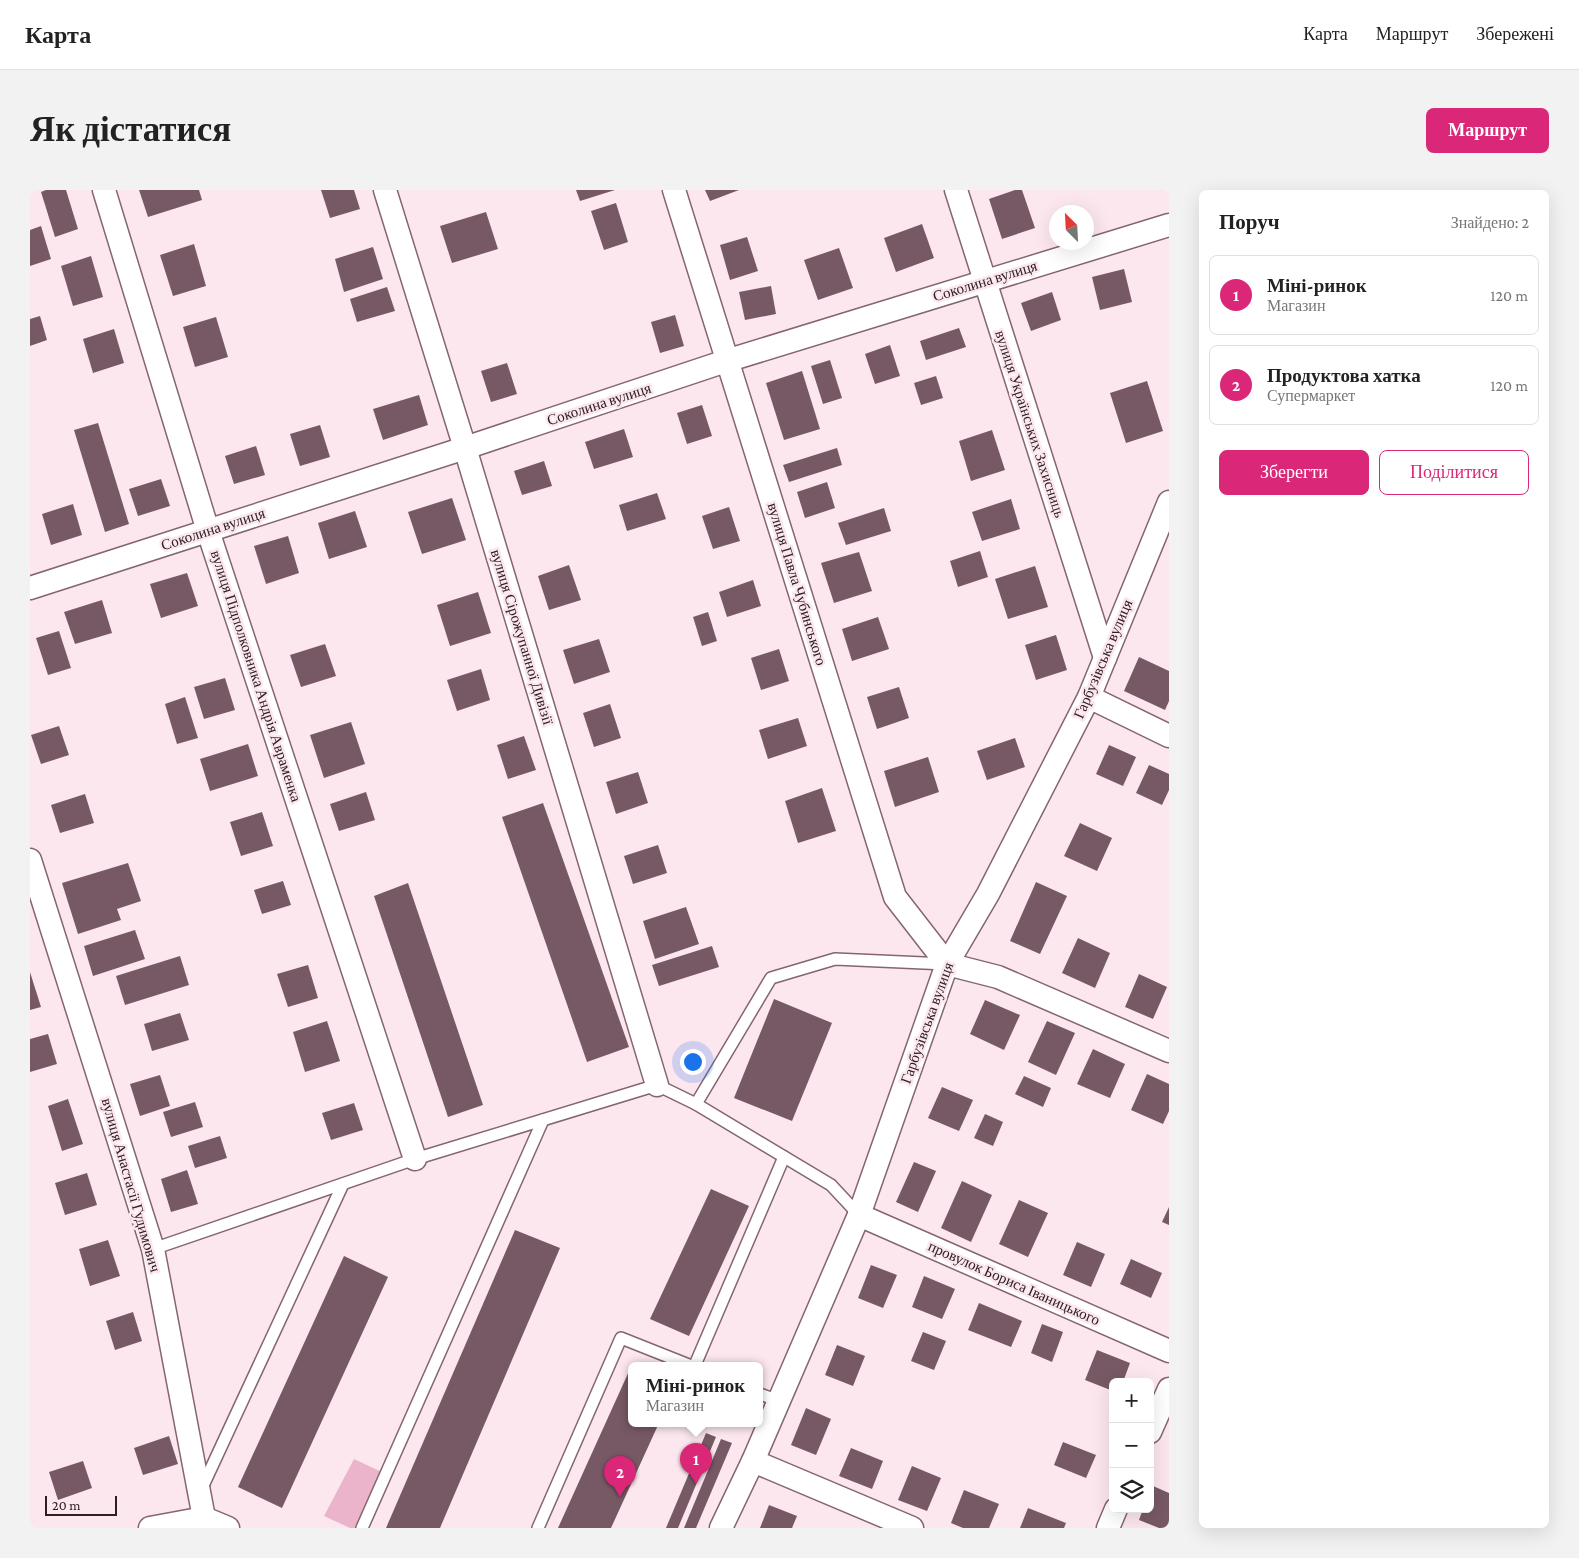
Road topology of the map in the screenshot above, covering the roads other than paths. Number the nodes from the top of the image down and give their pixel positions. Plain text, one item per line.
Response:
1 (104, 190) edge
2 (385, 190) edge
3 (674, 190) edge
4 (956, 190) edge
5 (1169, 225) edge
6 (984, 281) junction
7 (726, 361) junction
8 (465, 448) junction
9 (1169, 502) edge
10 (208, 530) junction
11 (30, 588) edge
12 (1105, 658) junction
13 (1089, 697) junction
14 (1169, 736) edge
15 (30, 860) edge
16 (947, 964) junction
17 (1169, 1051) edge
18 (656, 1085) junction
19 (696, 1104) junction
20 (543, 1120) junction
21 (784, 1157) junction
22 (415, 1159) junction
23 (343, 1184) junction
24 (859, 1215) junction
25 (153, 1249) junction
26 (1169, 1351) edge
27 (681, 1362) edge
28 (696, 1362) edge
29 (1169, 1389) edge
30 (769, 1397) edge
31 (763, 1421) edge
32 (1154, 1423) edge
33 (762, 1427) edge
34 (753, 1461) junction
35 (199, 1494) junction
36 (1114, 1513) edge
37 (204, 1518) junction
38 (150, 1528) edge
39 (228, 1528) edge
40 (362, 1528) edge
41 (538, 1528) edge
42 (721, 1528) edge
43 (912, 1528) edge
44 (1108, 1528) edge

1 - 10 street, вулиця Підполковника Андрія Авраменка
2 - 8 street, вулиця Сірожупанної Дивізії
3 - 7 street, вулиця Павла Чубинського
4 - 6 street, вулиця Українських Захисниць
5 - 6 street, Соколина вулиця
6 - 7 street, Соколина вулиця
6 - 12 street, вулиця Українських Захисниць
7 - 8 street, Соколина вулиця
7 - 16 street, вулиця Павла Чубинського
8 - 10 street, Соколина вулиця
8 - 18 street, вулиця Сірожупанної Дивізії
9 - 12 street, Гарбузівська вулиця
10 - 11 street, Соколина вулиця
10 - 22 street, вулиця Підполковника Андрія Авраменка
12 - 13 street, Гарбузівська вулиця
13 - 14 street
13 - 16 street, Гарбузівська вулиця
15 - 25 street, вулиця Анастасії Гудимович
16 - 17 street
16 - 19 lane
16 - 24 street, Гарбузівська вулиця
18 - 19 lane
18 - 20 lane
19 - 21 lane
20 - 22 lane
20 - 40 lane
21 - 24 lane
21 - 28 lane
22 - 23 lane
23 - 25 lane
23 - 35 lane
24 - 26 street, провулок Бориса Іваницького
24 - 30 street, Гарбузівська вулиця
25 - 35 street, вулиця Анастасії Гудимович
27 - 41 lane
29 - 32 street
30 - 31 street, Гарбузівська вулиця
33 - 34 street, Гарбузівська вулиця
34 - 42 street, Гарбузівська вулиця
34 - 43 street
35 - 37 street, вулиця Анастасії Гудимович
36 - 44 street
37 - 38 street
37 - 39 street

